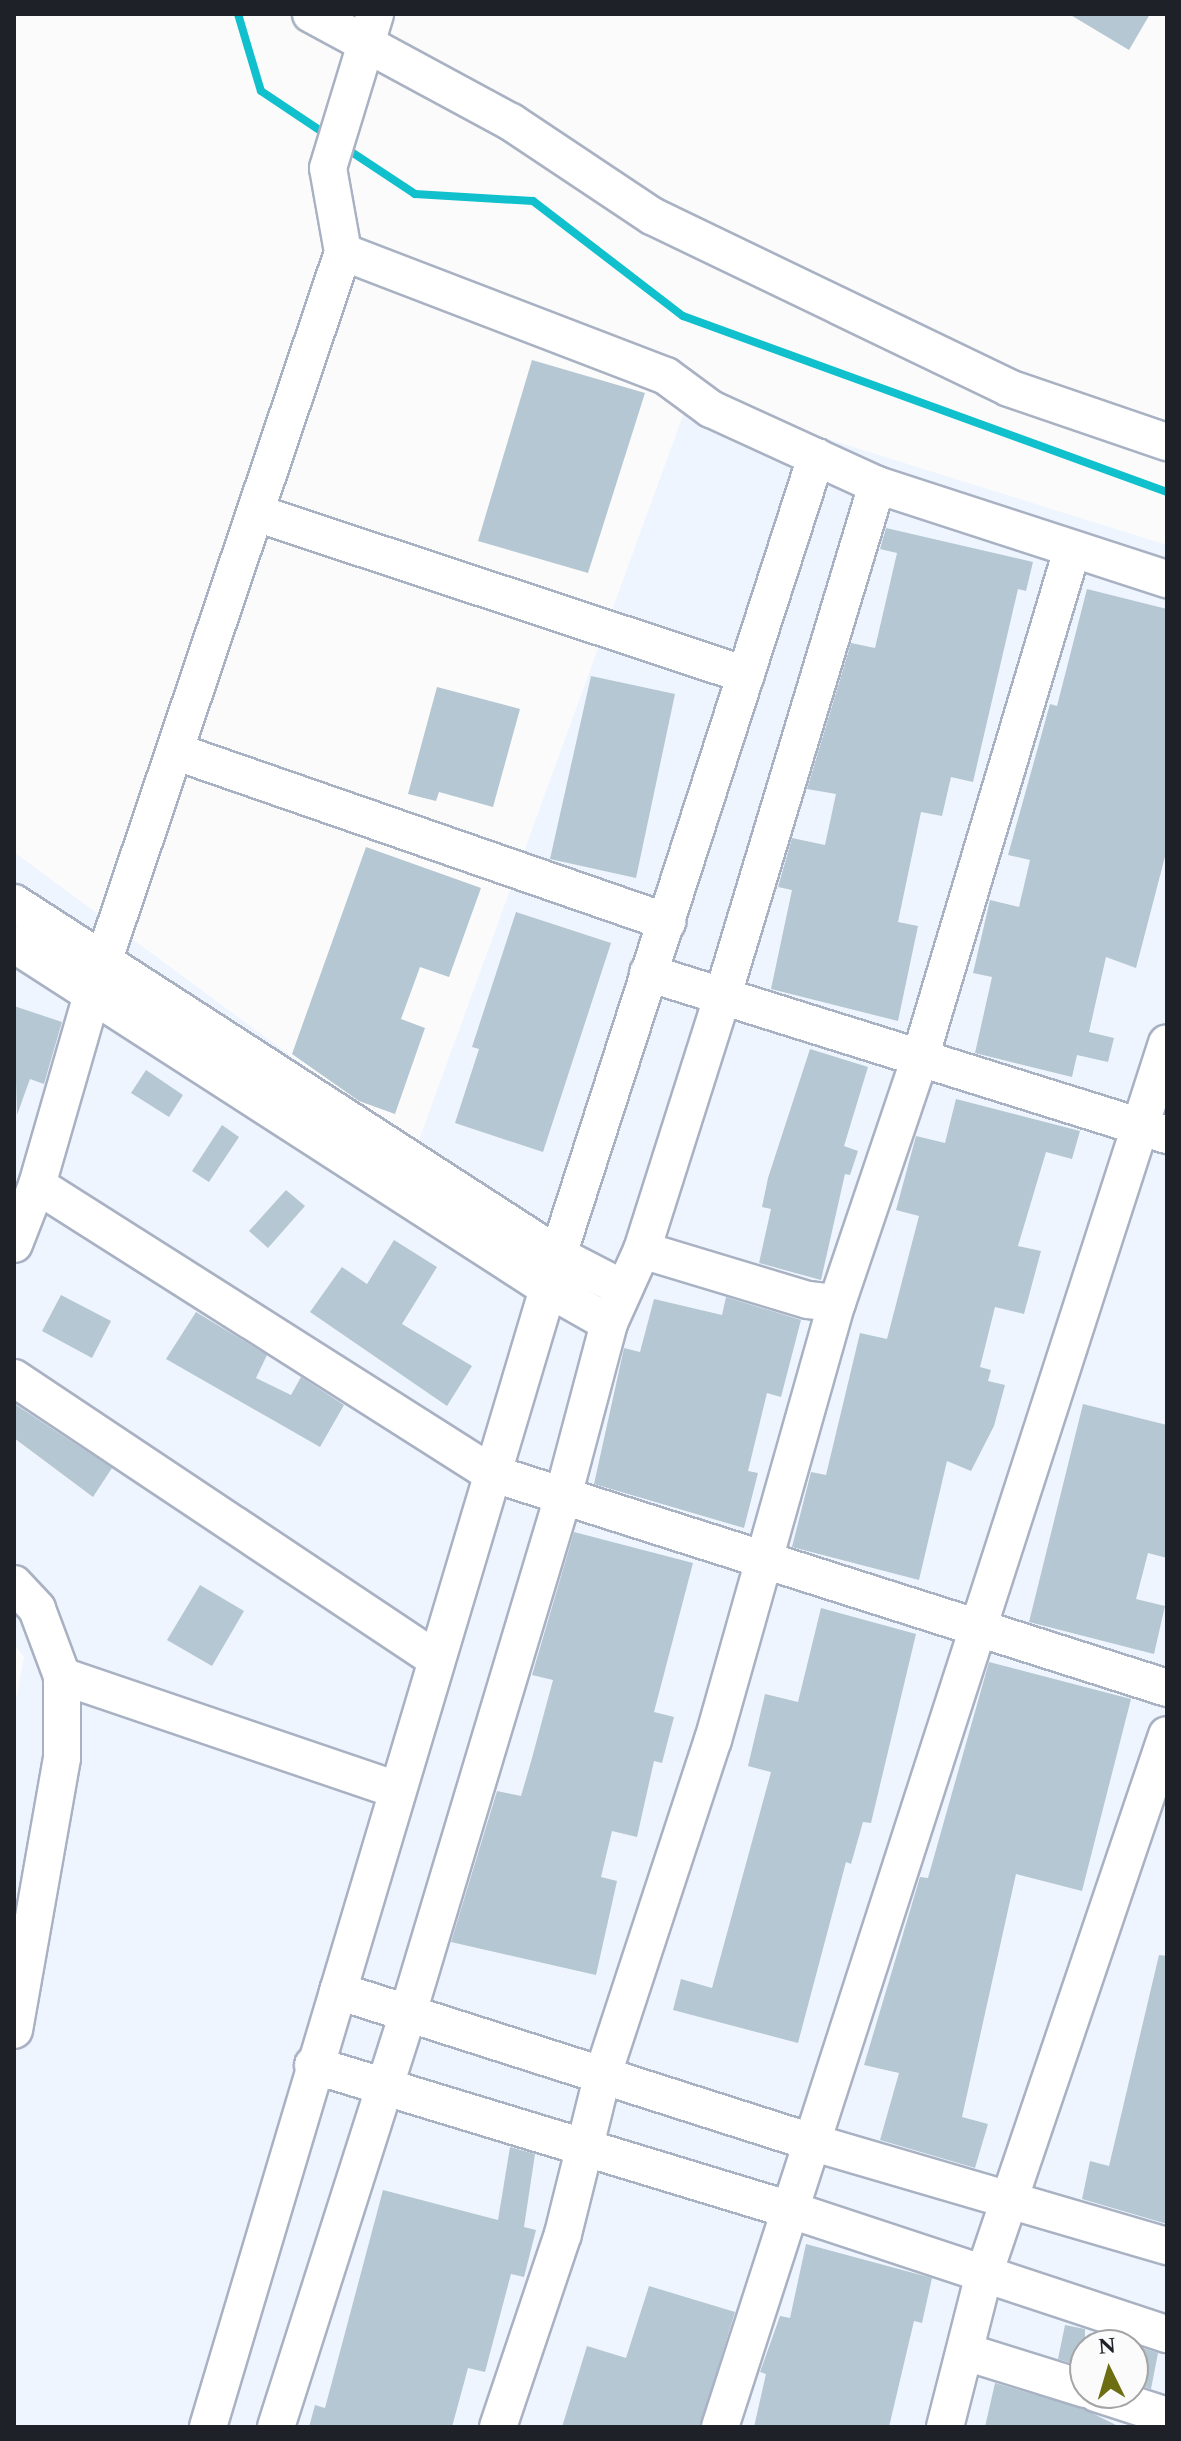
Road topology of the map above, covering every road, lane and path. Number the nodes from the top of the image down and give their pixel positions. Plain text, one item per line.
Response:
1 (311, 14) edge
2 (370, 29) edge
3 (343, 252) junction
4 (1167, 442) edge
5 (816, 457) junction
6 (877, 485) junction
7 (256, 513) junction
8 (1072, 550) junction
9 (1167, 579) edge
10 (746, 675) junction
11 (177, 752) junction
12 (14, 903) edge
13 (667, 922) junction
14 (14, 944) edge
15 (648, 973) junction
16 (97, 981) junction
17 (723, 995) junction
18 (1167, 1043) edge
19 (920, 1058) junction
20 (1154, 1131) edge
21 (37, 1185) junction
22 (14, 1244) edge
23 (642, 1250) junction
24 (558, 1255) junction
25 (549, 1289) junction
26 (624, 1289) junction
27 (837, 1303) junction
28 (609, 1323) junction
29 (14, 1378) edge
30 (491, 1473) junction
31 (562, 1500) junction
32 (766, 1560) junction
33 (14, 1584) edge
34 (978, 1626) junction
35 (434, 1658) junction
36 (62, 1676) junction
37 (1167, 1688) edge
38 (1167, 1735) edge
39 (396, 1790) junction
40 (338, 1991) junction
41 (407, 2016) junction
42 (14, 2030) edge
43 (313, 2065) junction
44 (602, 2077) junction
45 (385, 2085) junction
46 (811, 2142) junction
47 (581, 2146) junction
48 (1010, 2201) junction
49 (788, 2209) junction
50 (1167, 2246) edge
51 (984, 2274) junction
52 (1167, 2334) edge
53 (966, 2352) junction
54 (1069, 2384) edge
55 (1145, 2409) edge
56 (1167, 2416) edge
57 (208, 2427) edge
58 (276, 2427) edge
59 (498, 2427) edge
60 (720, 2427) edge
61 (945, 2427) edge

1 - 2 street
2 - 3 street
2 - 4 street
3 - 5 street
3 - 7 street
5 - 6 street
5 - 10 street
6 - 8 street
6 - 17 street
7 - 10 street
7 - 11 street
8 - 9 street
8 - 19 street
10 - 13 street
11 - 13 street
11 - 16 street
12 - 16 street
13 - 15 street
14 - 16 street
15 - 17 street
15 - 24 street
16 - 21 street
16 - 24 street
16 - 25 street
17 - 19 street
17 - 23 street
18 - 20 street
19 - 20 street
19 - 27 street
20 - 34 street
21 - 22 street
21 - 30 street
23 - 26 street
23 - 27 street
24 - 25 street
24 - 26 street
25 - 28 street
25 - 30 street
26 - 28 street
27 - 32 street
28 - 31 street
29 - 35 street
30 - 31 street
30 - 35 street
31 - 32 street
31 - 41 street
32 - 34 street
32 - 44 street
33 - 36 street
34 - 37 street
34 - 46 street
35 - 39 street
36 - 39 street
36 - 42 street
38 - 48 street
39 - 40 street
40 - 41 street
40 - 43 street
41 - 44 street
41 - 45 street
43 - 45 street
43 - 57 street
44 - 46 street
44 - 47 street
45 - 47 street
45 - 58 street
46 - 48 street
46 - 49 street
47 - 49 street
47 - 59 street
48 - 50 street
48 - 51 street
49 - 51 street
49 - 60 street
51 - 52 street
51 - 53 street
53 - 54 street
53 - 61 street
55 - 56 street

